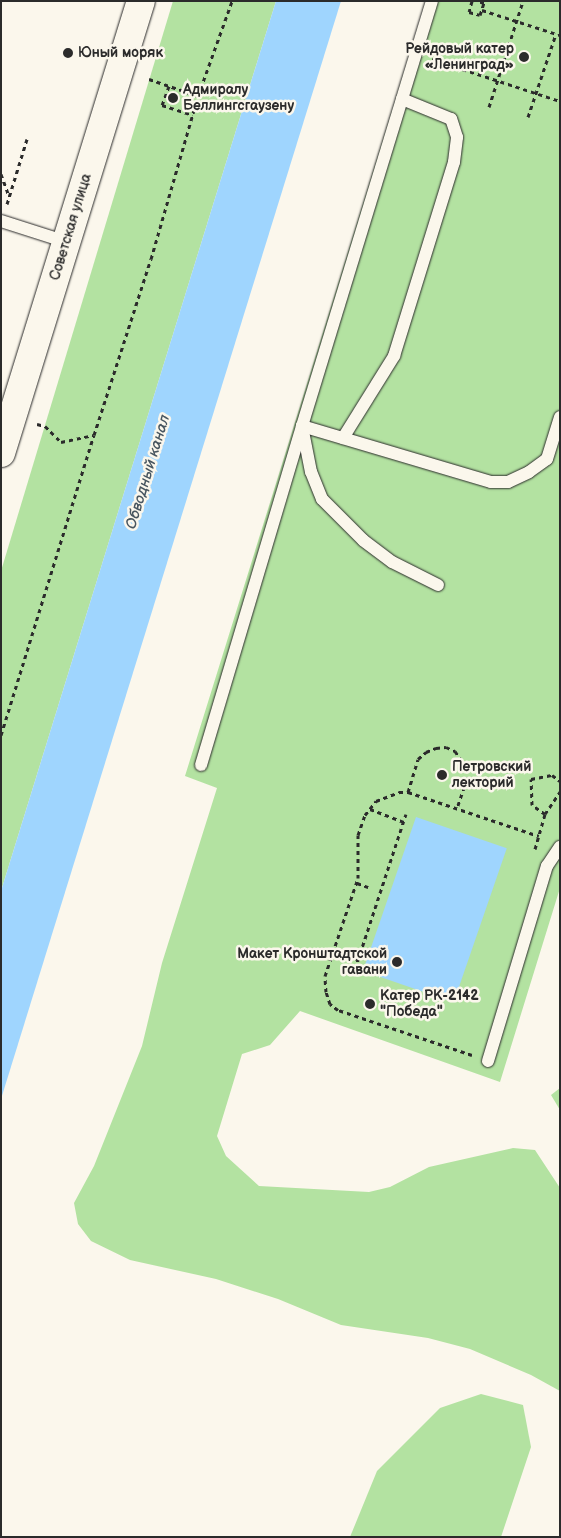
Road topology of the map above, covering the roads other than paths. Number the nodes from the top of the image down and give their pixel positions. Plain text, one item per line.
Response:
1 (141, 1) edge
2 (432, 1) edge
3 (402, 99) junction
4 (2, 221) edge
5 (67, 242) junction
6 (560, 416) edge
7 (302, 426) junction
8 (344, 438) junction
9 (1, 452) edge
10 (438, 585) dead end
11 (201, 766) dead end
12 (560, 847) edge
13 (488, 1060) dead end

1 - 5 street, Советская улица
2 - 3 lane
3 - 7 lane
3 - 8 lane
4 - 5 lane
5 - 9 street, Советская улица
6 - 8 lane
7 - 8 lane
7 - 10 lane
7 - 11 lane
12 - 13 lane

